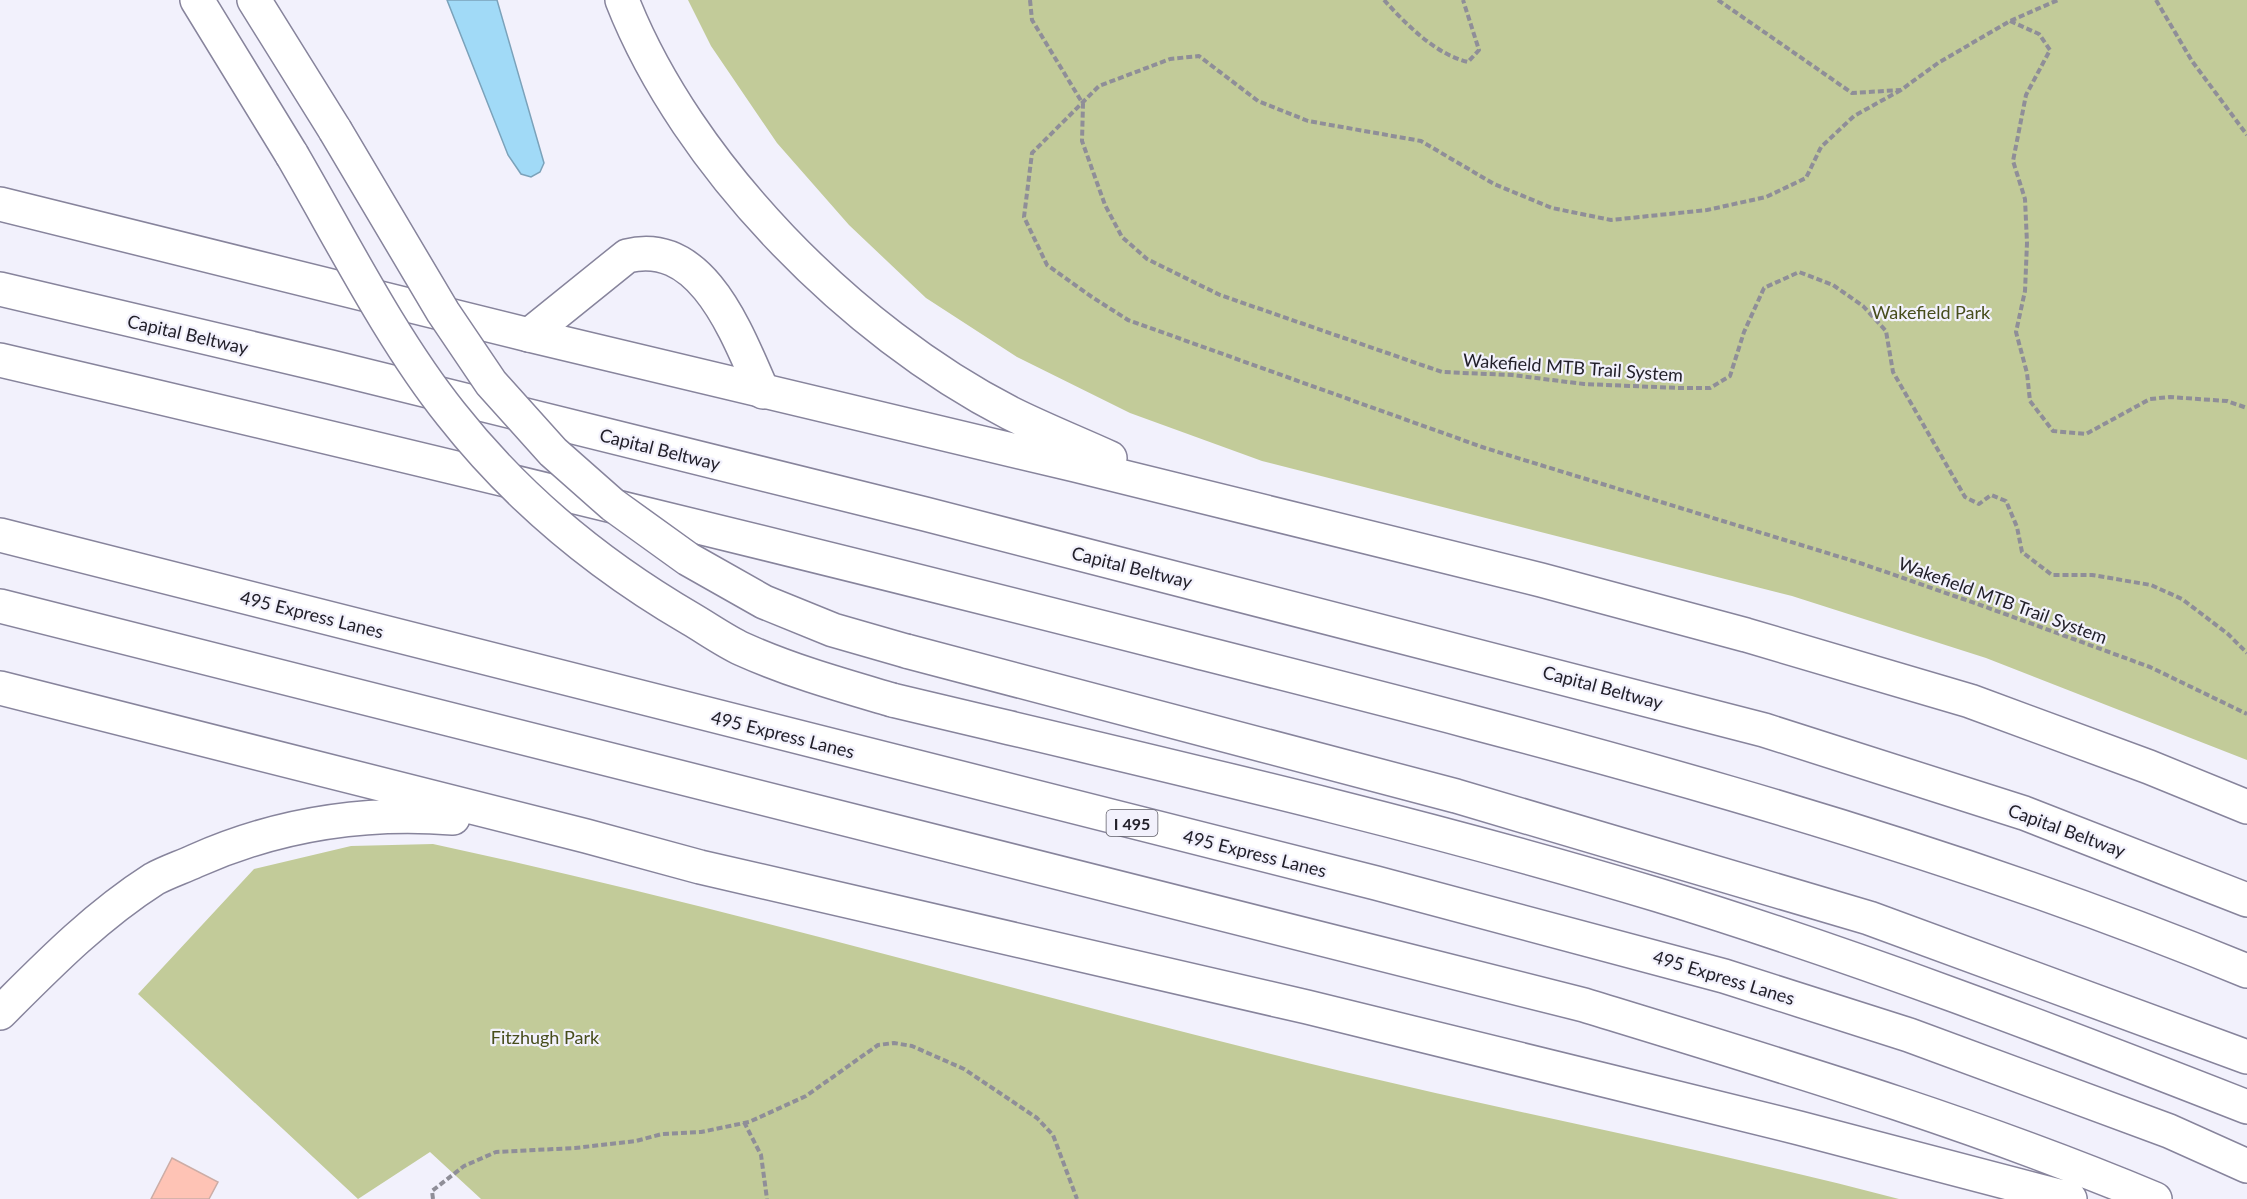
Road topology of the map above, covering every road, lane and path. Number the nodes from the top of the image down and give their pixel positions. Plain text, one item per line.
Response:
1 (197, 0) edge
2 (254, 0) edge
3 (622, 0) edge
4 (1029, 0) edge
5 (1384, 0) edge
6 (1463, 0) edge
7 (1718, 0) edge
8 (2058, 0) edge
9 (2156, 0) edge
10 (2010, 21) junction
11 (1901, 90) junction
12 (1083, 104) junction
13 (2247, 135) edge
14 (0, 204) edge
15 (0, 289) edge
16 (529, 335) junction
17 (0, 360) edge
18 (763, 392) junction
19 (2247, 408) edge
20 (1317, 525) junction
21 (0, 535) edge
22 (0, 606) edge
23 (2247, 653) edge
24 (0, 688) edge
25 (2247, 714) edge
26 (2247, 807) edge
27 (586, 836) junction
28 (2247, 900) edge
29 (2247, 971) edge
30 (0, 1014) edge
31 (2247, 1058) edge
32 (2247, 1107) edge
33 (744, 1122) junction
34 (2247, 1166) edge
35 (433, 1199) edge
36 (767, 1199) edge
37 (1077, 1199) edge
38 (2070, 1199) edge
39 (2154, 1199) edge

1 - 32 main road, bridge
2 - 31 main road, bridge
3 - 20 main road
4 - 12 path
5 - 6 path
7 - 11 path
8 - 10 path, Wakefield MTB Trail System
9 - 13 path
10 - 11 path, Wakefield MTB Trail System
10 - 19 path
11 - 12 path, Wakefield MTB Trail System
12 - 23 path, Wakefield MTB Trail System
12 - 25 path, Wakefield MTB Trail System
14 - 16 main road
15 - 28 main road, Capital Beltway
16 - 18 main road
16 - 18 main road
17 - 29 main road
18 - 20 main road
20 - 26 main road
21 - 34 main road, 495 Express Lanes / I 495
22 - 39 main road
24 - 27 main road
27 - 30 main road
27 - 38 main road
33 - 35 path
33 - 36 path
33 - 37 path

